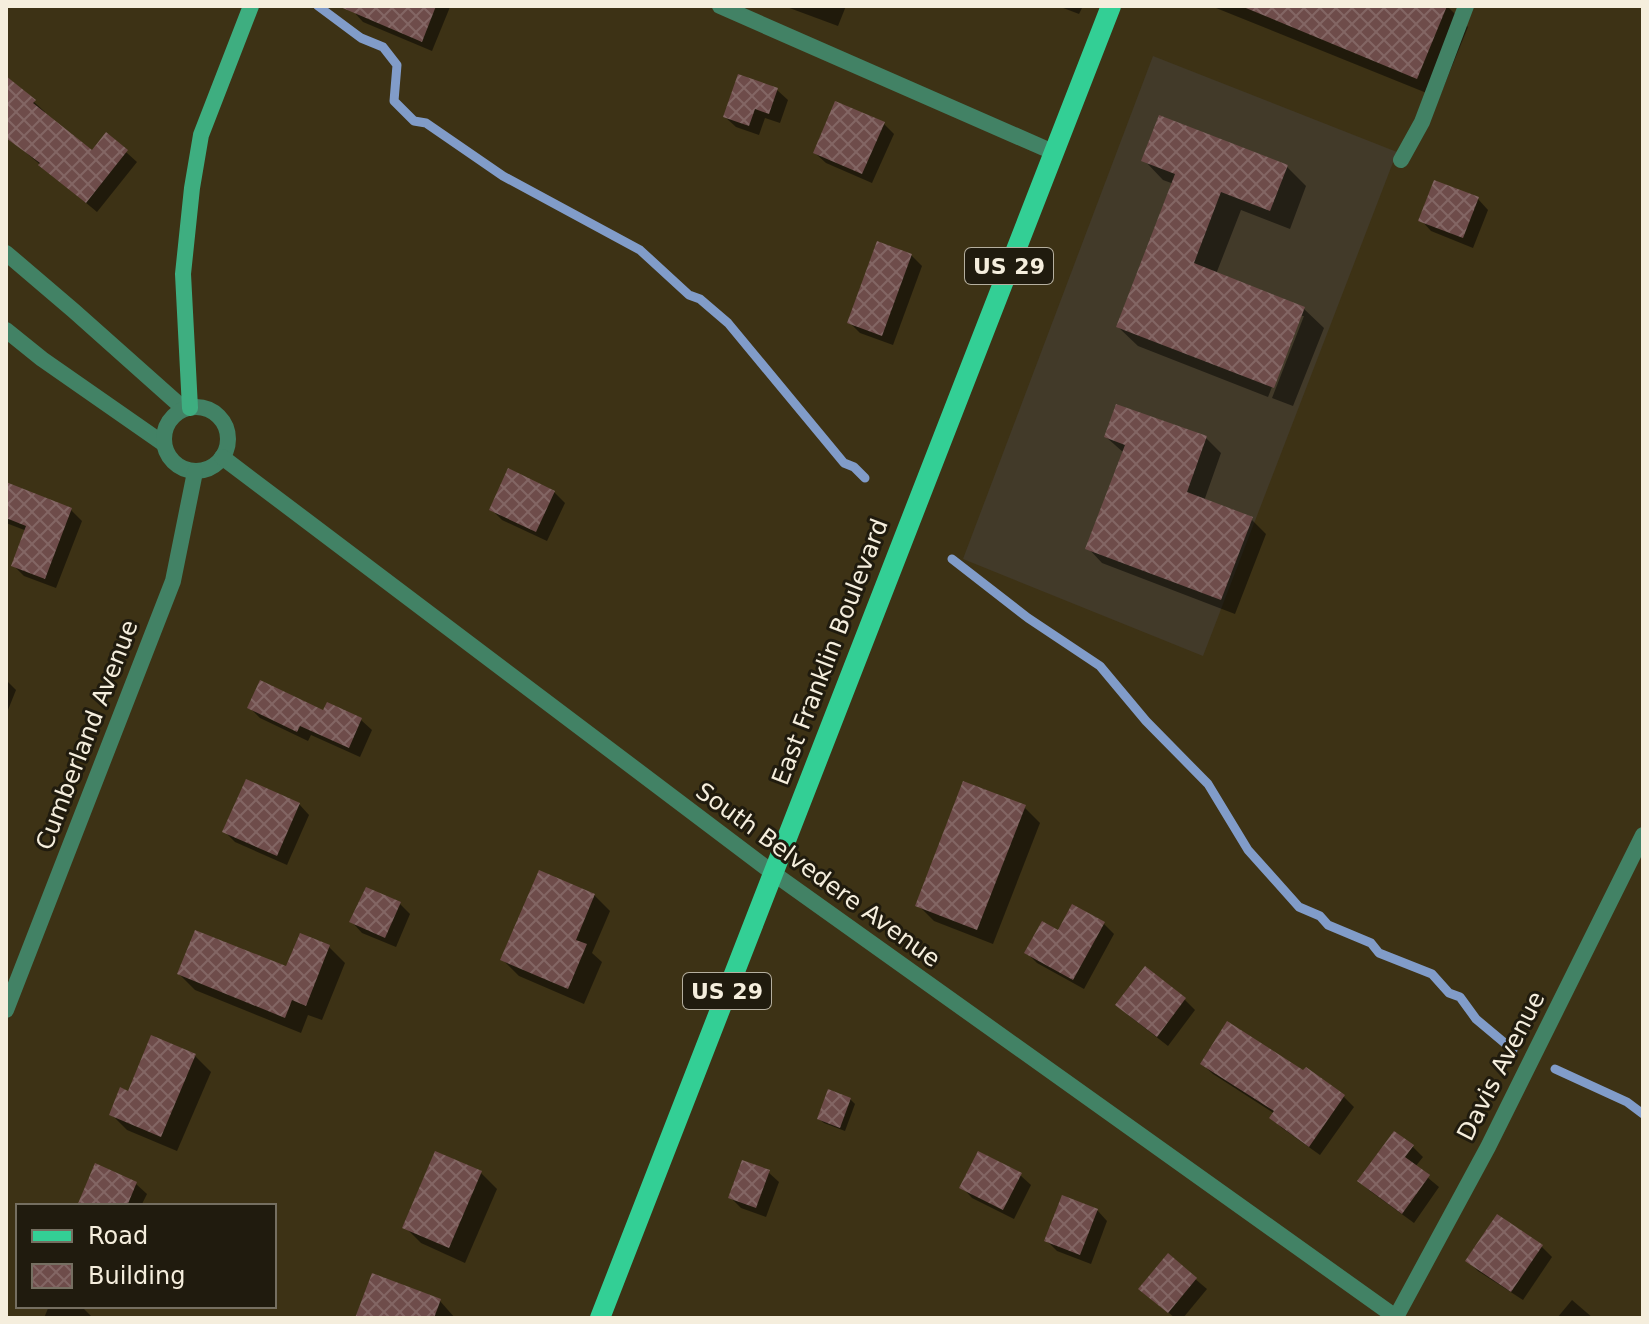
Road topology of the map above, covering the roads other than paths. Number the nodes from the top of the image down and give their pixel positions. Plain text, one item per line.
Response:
1 (251, 6) edge
2 (720, 6) edge
3 (1111, 6) edge
4 (1466, 6) edge
5 (1053, 152) junction
6 (1401, 160) dead end
7 (6, 253) edge
8 (6, 330) edge
9 (187, 409) junction
10 (164, 444) junction
11 (222, 457) junction
12 (195, 472) junction
13 (1643, 835) edge
14 (773, 873) junction
15 (6, 1010) edge
16 (1396, 1317) edge
17 (600, 1318) edge

1 - 9 street
2 - 5 street
3 - 5 main road, East Franklin Boulevard / US 29
4 - 6 street
5 - 14 main road, East Franklin Boulevard / US 29
7 - 9 street
8 - 10 street
9 - 10 street
9 - 11 street
10 - 12 street
11 - 12 street
11 - 14 street, South Belvedere Avenue
12 - 15 street, Cumberland Avenue
13 - 16 street, Davis Avenue
14 - 16 street, South Belvedere Avenue
14 - 17 main road, East Franklin Boulevard / US 29

